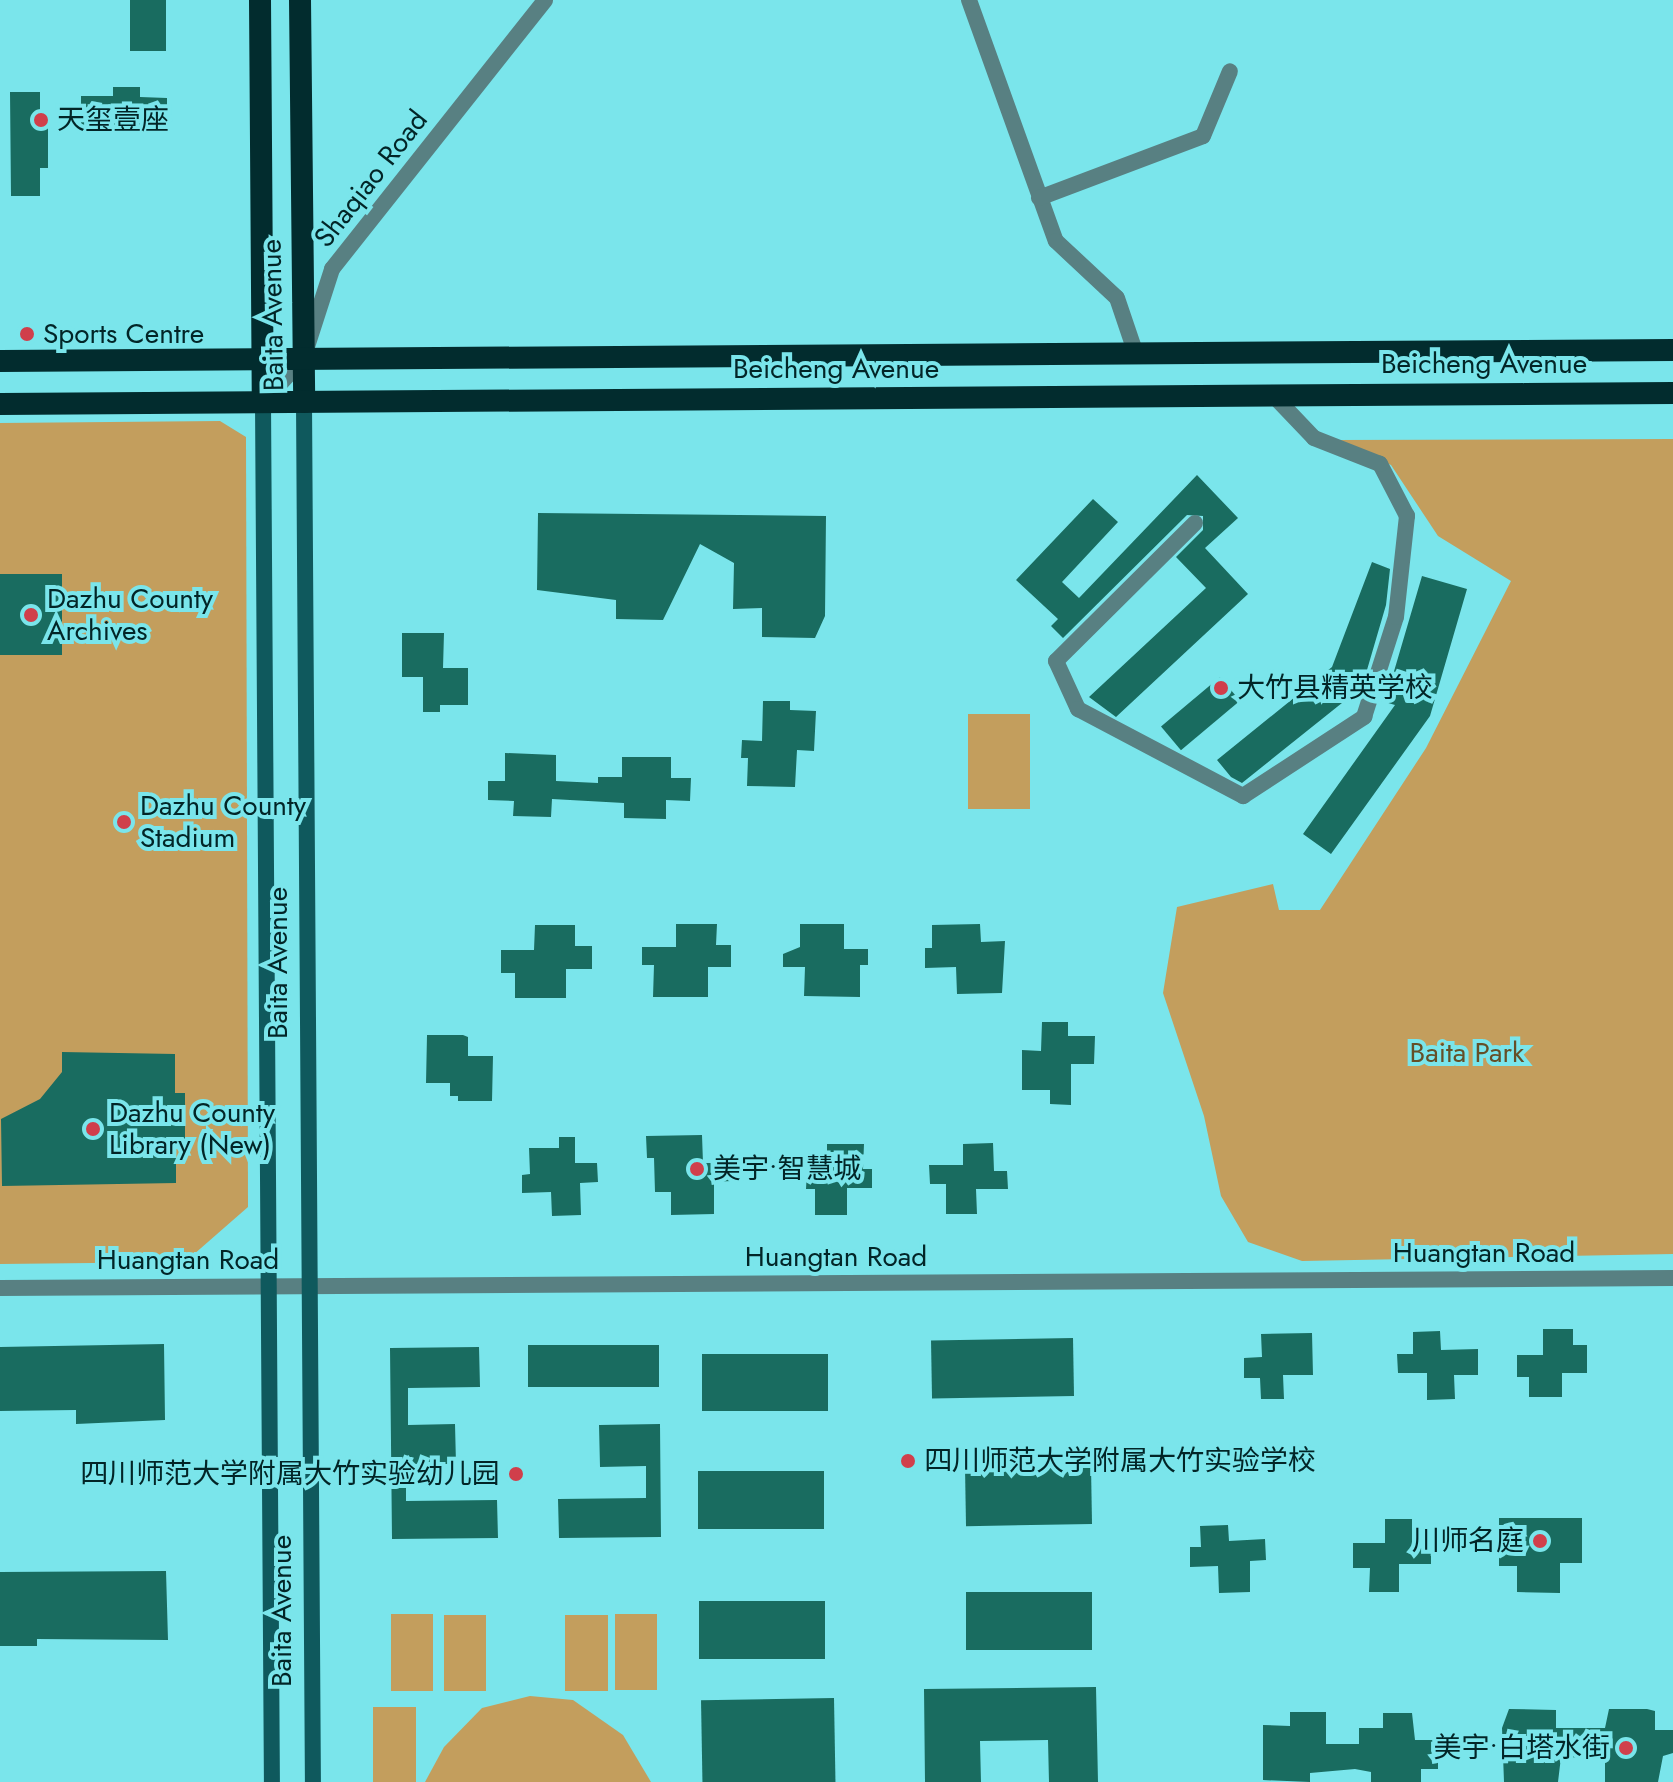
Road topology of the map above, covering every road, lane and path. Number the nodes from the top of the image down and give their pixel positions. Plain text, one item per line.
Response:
1 (260, 0) edge
2 (300, 0) edge
3 (545, 0) edge
4 (969, 0) edge
5 (1230, 71) dead end
6 (1039, 198) junction
7 (1673, 350) edge
8 (1136, 354) junction
9 (262, 359) junction
10 (303, 359) junction
11 (0, 361) edge
12 (1673, 393) edge
13 (1274, 396) junction
14 (263, 402) junction
15 (304, 402) junction
16 (0, 404) edge
17 (1195, 523) dead end
18 (1673, 1278) edge
19 (269, 1286) junction
20 (310, 1286) junction
21 (0, 1288) edge
22 (272, 1782) edge
23 (313, 1782) edge

1 - 9 highway, Baita Avenue
2 - 10 highway, Baita Avenue
3 - 10 street, Shaqiao Road
4 - 6 street
5 - 6 street
6 - 8 street
7 - 8 highway, Beicheng Avenue
8 - 10 highway, Beicheng Avenue
9 - 10 highway, Beicheng Avenue
9 - 11 highway, Beicheng Avenue
9 - 14 highway, Baita Avenue
10 - 14 street, Shaqiao Road
10 - 15 highway, Baita Avenue
12 - 13 highway, Beicheng Avenue
13 - 15 highway, Beicheng Avenue
13 - 17 street
14 - 15 highway, Beicheng Avenue
14 - 16 highway, Beicheng Avenue
14 - 19 main road, Baita Avenue
15 - 20 main road, Baita Avenue
18 - 20 street, Huangtan Road
19 - 20 street, Huangtan Road
19 - 21 street, Huangtan Road
19 - 22 main road, Baita Avenue
20 - 23 main road, Baita Avenue

